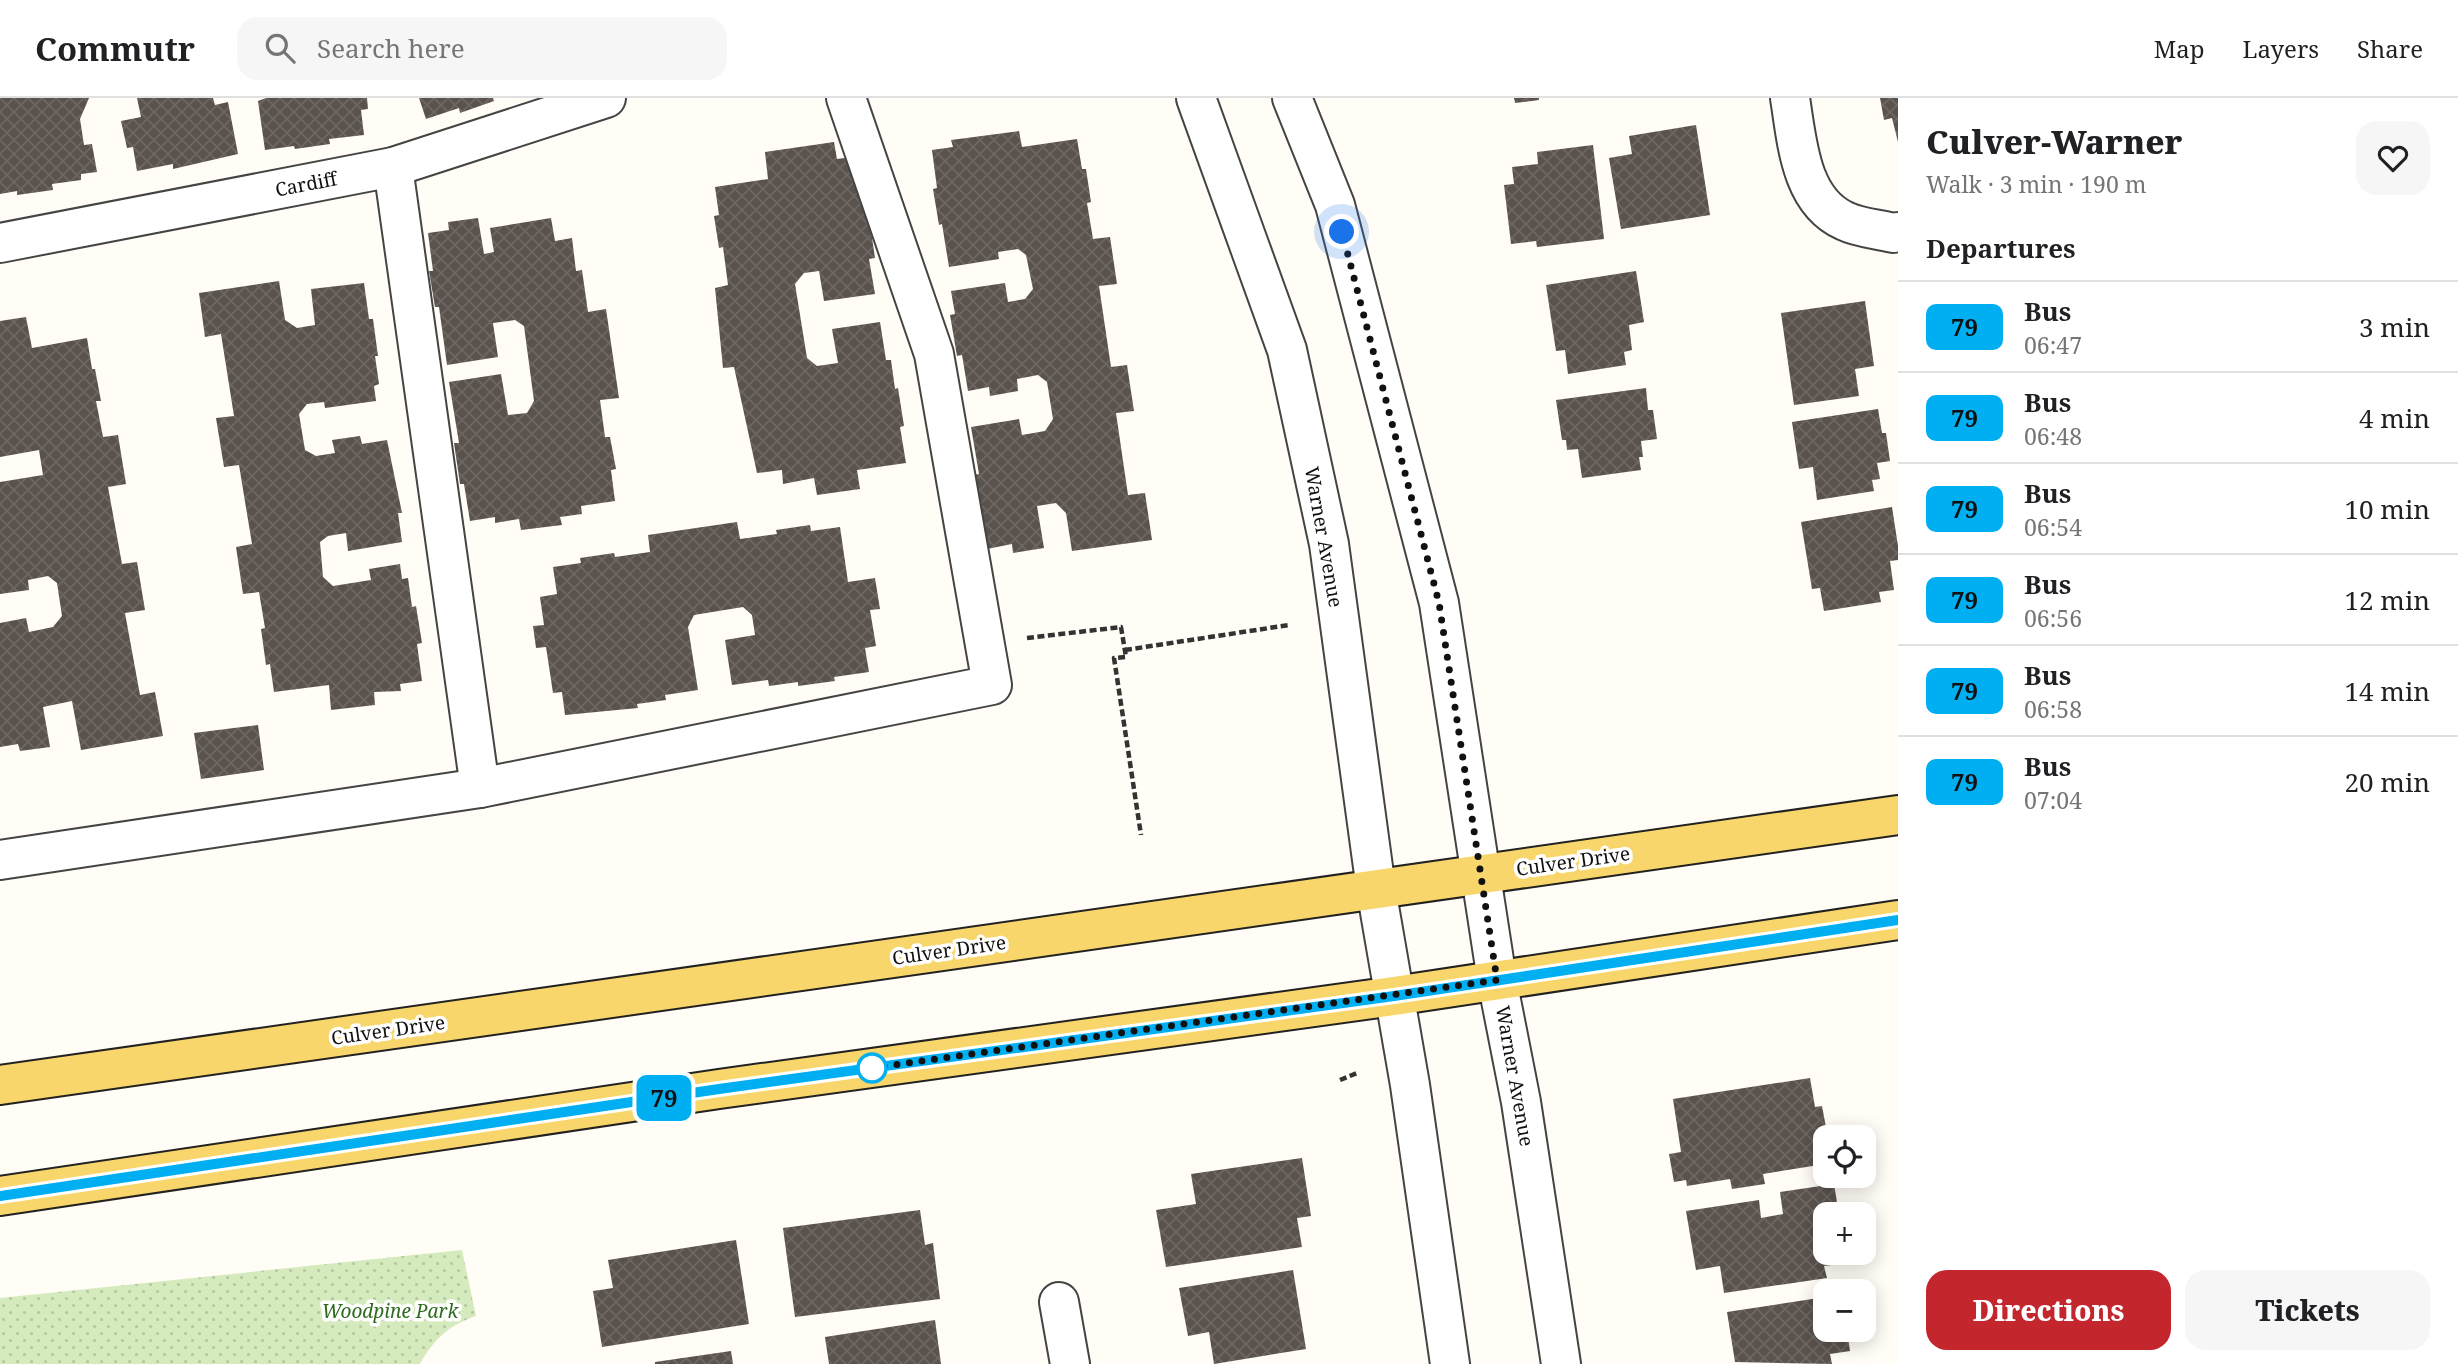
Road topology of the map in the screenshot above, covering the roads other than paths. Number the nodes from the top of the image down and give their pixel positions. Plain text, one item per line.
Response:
1 (606, 98) edge
2 (846, 98) edge
3 (1196, 98) edge
4 (1292, 98) edge
5 (1790, 98) edge
6 (393, 167) junction
7 (1898, 232) edge
8 (0, 243) edge
9 (480, 789) junction
10 (1898, 815) edge
11 (0, 860) edge
12 (1482, 874) junction
13 (1376, 889) junction
14 (1898, 920) edge
15 (1497, 980) junction
16 (1394, 996) junction
17 (0, 1085) edge
18 (0, 1196) edge
19 (1059, 1303) dead end
20 (1070, 1364) edge
21 (1450, 1364) edge
22 (1561, 1364) edge

1 - 6 street, Cardiff
2 - 9 street
3 - 13 street, Warner Avenue
4 - 12 street, Warner Avenue
5 - 7 street
6 - 8 street, Cardiff
6 - 9 street
9 - 11 street
10 - 12 main road, Culver Drive
12 - 13 main road, Culver Drive
12 - 15 street, Warner Avenue
13 - 16 street, Warner Avenue
13 - 17 main road, Culver Drive
14 - 15 main road
15 - 16 main road
15 - 22 street, Warner Avenue
16 - 18 main road
16 - 21 street, Warner Avenue
19 - 20 street

